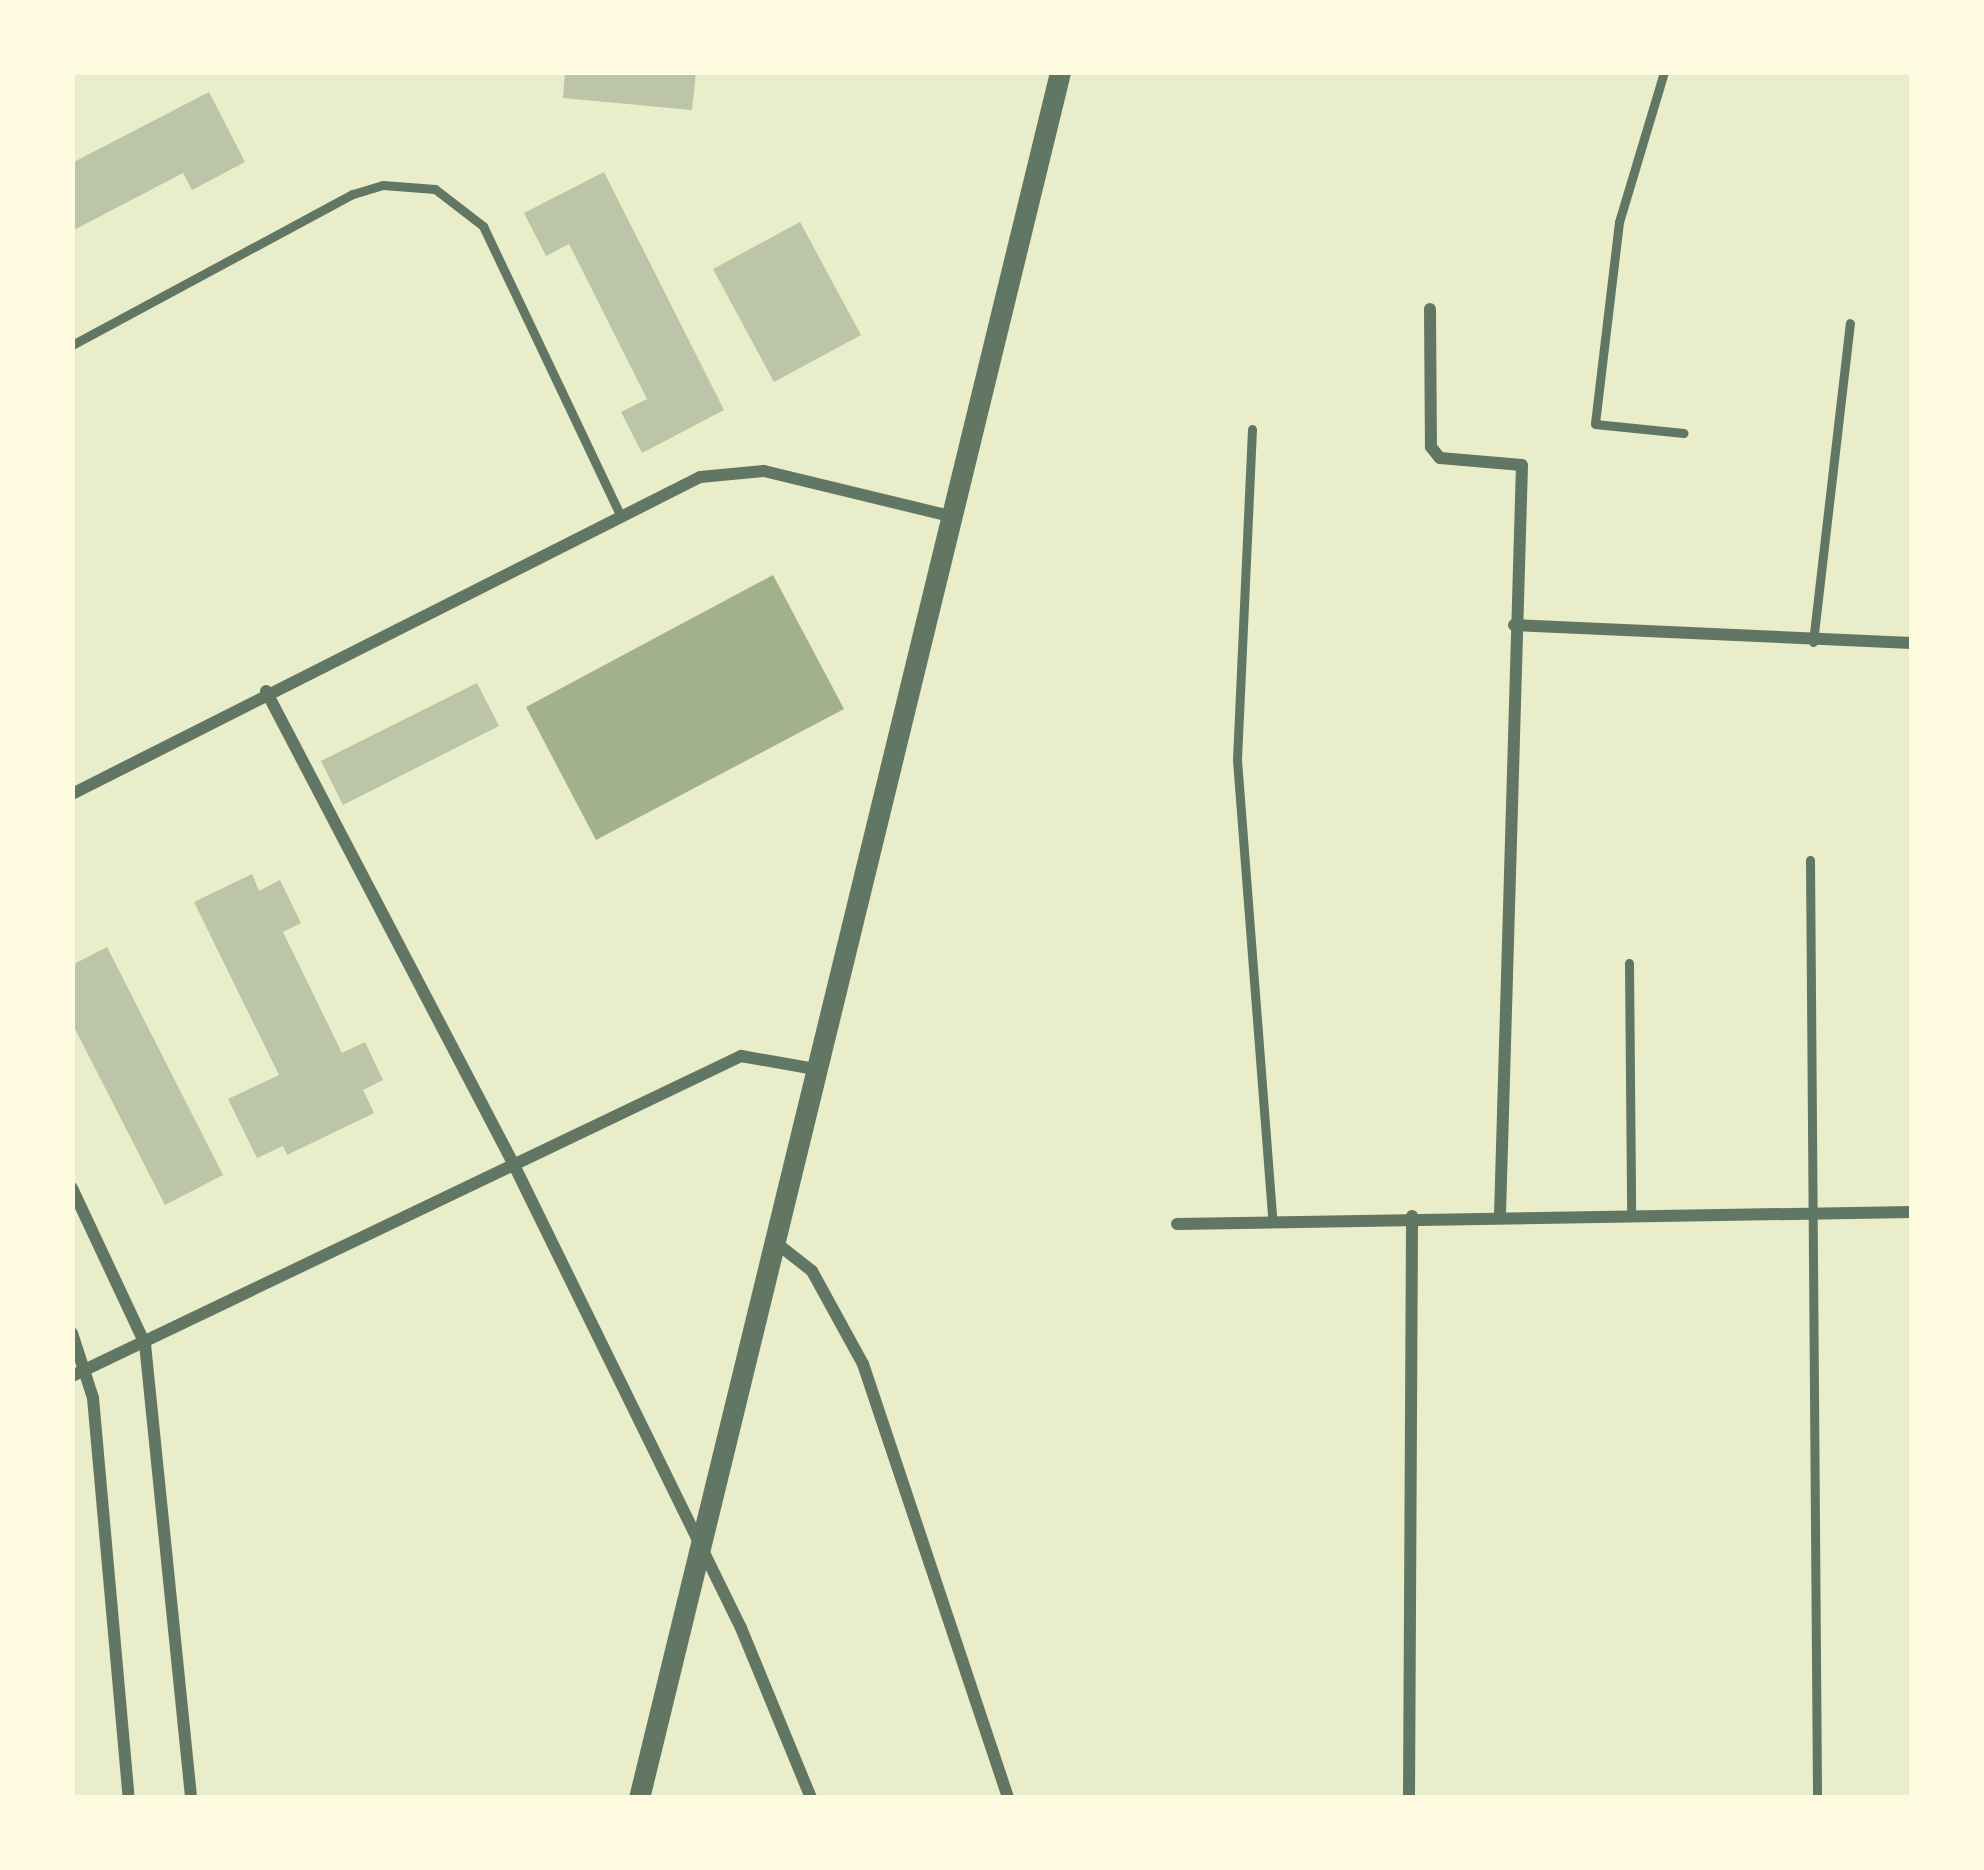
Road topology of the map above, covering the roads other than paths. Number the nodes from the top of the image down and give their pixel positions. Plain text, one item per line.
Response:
1 (1060, 72) edge
2 (1664, 72) edge
3 (1430, 309) dead end
4 (1850, 323) dead end
5 (72, 345) edge
6 (1252, 429) dead end
7 (1684, 433) dead end
8 (620, 515) junction
9 (950, 516) junction
10 (1514, 625) junction
11 (1813, 642) junction
12 (1912, 643) edge
13 (266, 691) junction
14 (73, 790) edge
15 (1810, 860) dead end
16 (1629, 963) dead end
17 (815, 1069) junction
18 (513, 1162) junction
19 (72, 1188) edge
20 (1809, 1212) junction
21 (1912, 1212) edge
22 (1630, 1215) junction
23 (1412, 1216) junction
24 (1500, 1216) junction
25 (1272, 1218) junction
26 (1177, 1224) dead end
27 (770, 1237) junction
28 (72, 1333) edge
29 (145, 1344) junction
30 (87, 1370) junction
31 (72, 1376) edge
32 (697, 1547) junction
33 (129, 1798) edge
34 (190, 1798) edge
35 (639, 1798) edge
36 (811, 1798) edge
37 (1008, 1798) edge
38 (1409, 1798) edge
39 (1817, 1798) edge

1 - 9 street
2 - 7 lane
3 - 10 street
4 - 11 lane
5 - 8 lane
6 - 25 lane
8 - 9 street
8 - 13 street
9 - 17 street
10 - 11 street
10 - 24 street
11 - 12 street
13 - 14 street
13 - 18 street
15 - 20 lane
16 - 22 lane
17 - 18 street
17 - 27 street
18 - 29 street
18 - 32 street
19 - 29 street
20 - 21 street
20 - 22 street
20 - 39 lane
22 - 24 street
23 - 24 street
23 - 25 street
23 - 38 street
25 - 26 street
27 - 32 street
27 - 37 street
28 - 30 street
29 - 30 street
29 - 34 street
30 - 31 street
30 - 33 street
32 - 35 street
32 - 36 street

